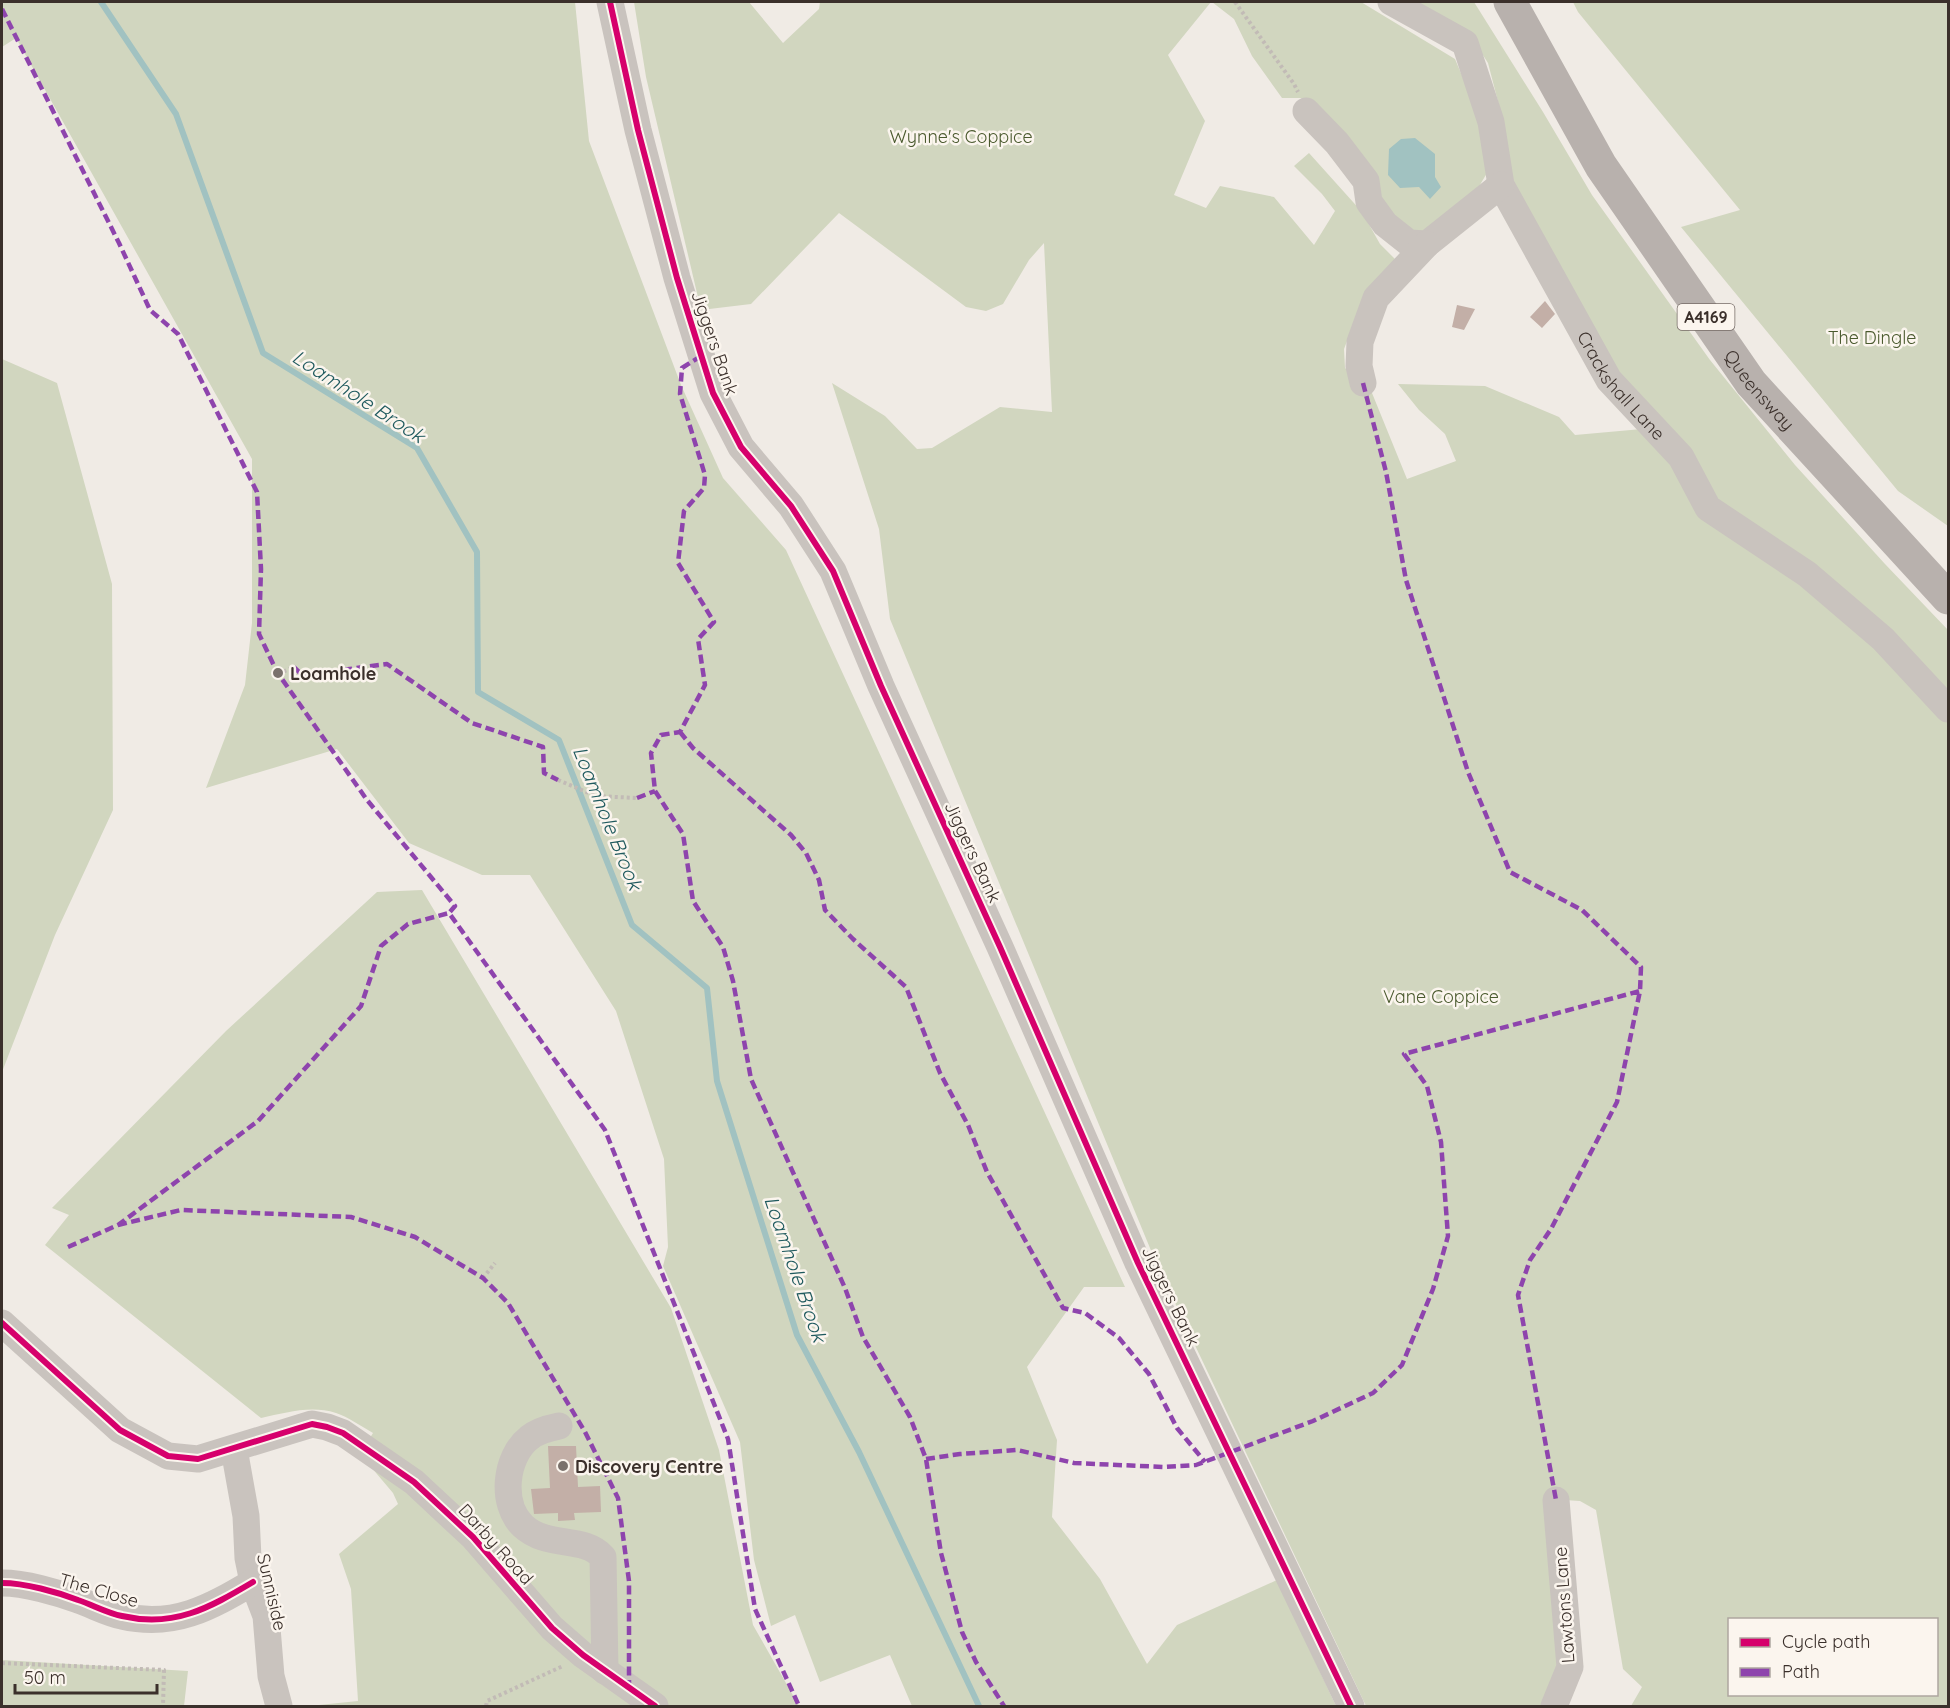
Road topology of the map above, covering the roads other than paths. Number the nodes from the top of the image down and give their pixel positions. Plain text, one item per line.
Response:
1 (610, 2) edge
2 (1391, 2) edge
3 (1510, 2) edge
4 (1306, 111) road end
5 (1501, 185) junction
6 (1427, 244) junction
7 (1363, 383) dead end
8 (1948, 598) edge
9 (1948, 709) edge
10 (2, 1323) edge
11 (559, 1426) dead end
12 (234, 1449) junction
13 (1556, 1500) dead end
14 (253, 1582) junction
15 (2, 1583) edge
16 (605, 1671) junction
17 (279, 1707) edge
18 (655, 1707) edge
19 (1351, 1707) edge
20 (1554, 1707) edge

1 - 19 street, Jiggers Bank
2 - 5 street, Crackshall Lane
3 - 8 main road, Queensway / A4169
4 - 6 street
5 - 6 street
5 - 9 street, Crackshall Lane
6 - 7 street
10 - 12 street, Darby Road
11 - 16 street
12 - 14 street, Sunniside
12 - 16 street, Darby Road
13 - 20 street, Lawtons Lane
14 - 15 street, The Close
14 - 17 street, Sunniside
16 - 18 street, Darby Road

